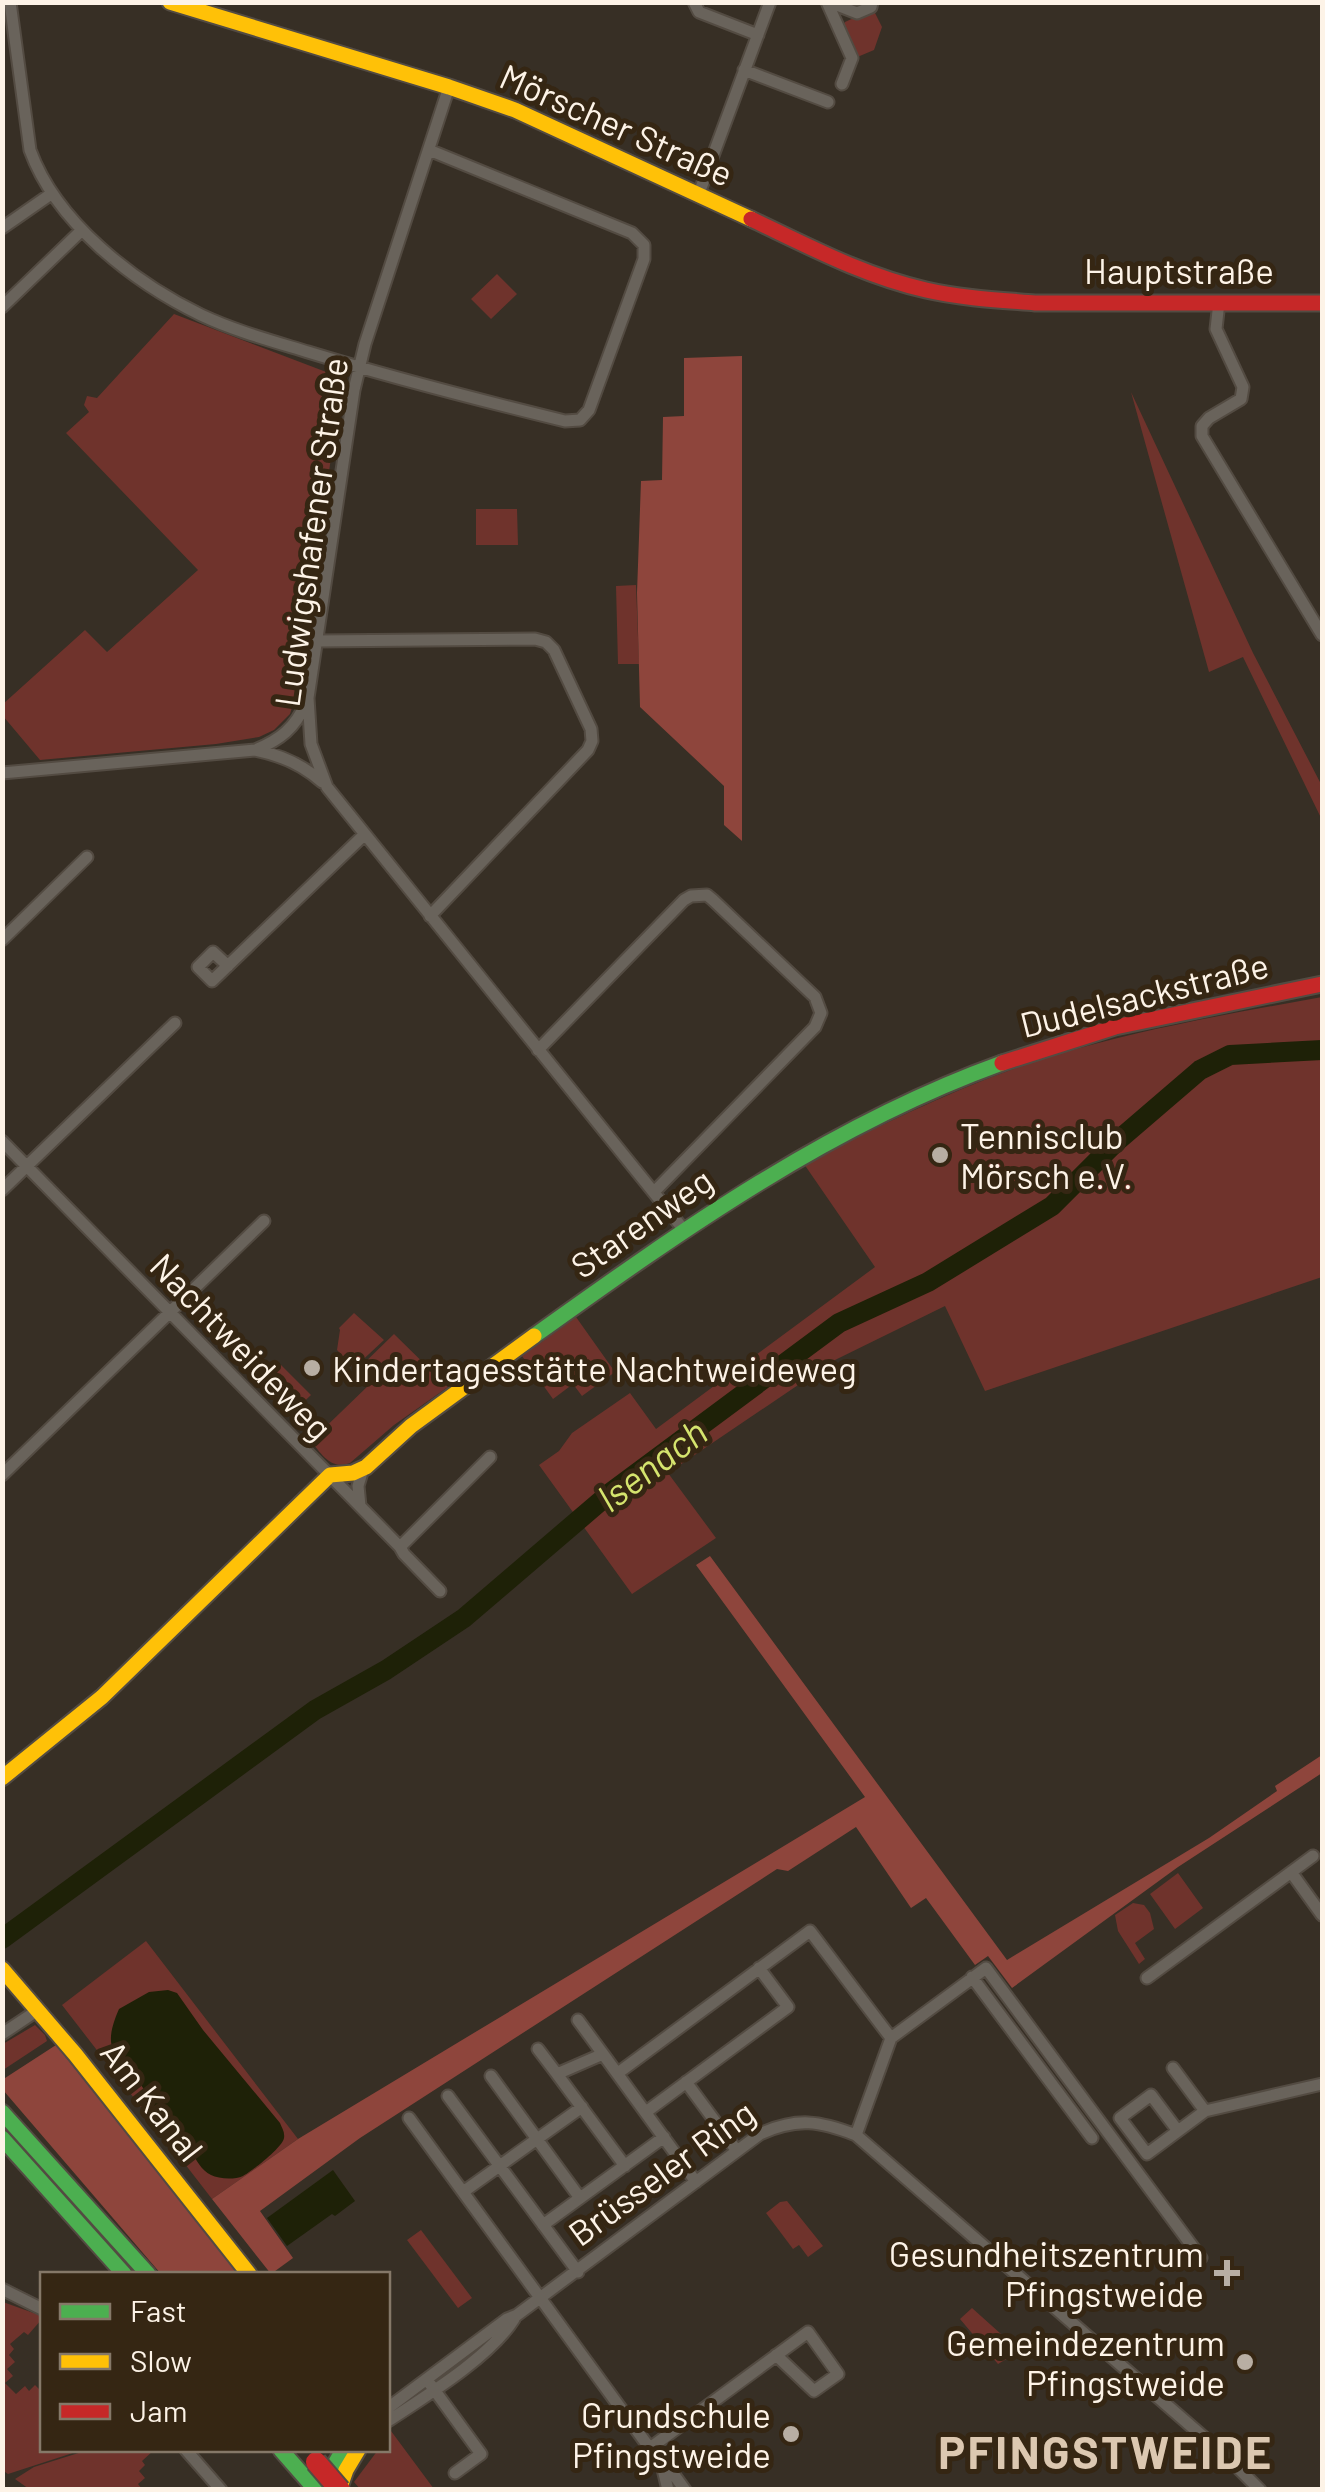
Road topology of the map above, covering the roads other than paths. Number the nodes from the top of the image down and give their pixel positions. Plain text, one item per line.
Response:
1 (10, 2) edge
2 (694, 2) edge
3 (770, 2) edge
4 (828, 2) edge
5 (872, 2) edge
6 (173, 3) edge
7 (856, 13) junction
8 (836, 23) junction
9 (758, 34) junction
10 (744, 70) junction
11 (842, 84) dead end
12 (449, 86) junction
13 (828, 102) dead end
14 (429, 150) junction
15 (51, 194) junction
16 (698, 196) junction
17 (2, 228) edge
18 (82, 230) junction
19 (1035, 302) joint
20 (1219, 302) junction
21 (1322, 303) edge
22 (2, 306) edge
23 (359, 368) junction
24 (1322, 636) edge
25 (316, 641) junction
26 (308, 698) junction
27 (255, 750) junction
28 (2, 774) edge
29 (327, 787) junction
30 (365, 834) junction
31 (87, 858) dead end
32 (430, 916) junction
33 (2, 940) edge
34 (228, 966) dead end
35 (1322, 984) edge
36 (176, 1023) dead end
37 (538, 1050) junction
38 (983, 1070) joint
39 (2, 1141) edge
40 (27, 1166) junction
41 (2, 1190) edge
42 (654, 1192) junction
43 (264, 1221) dead end
44 (684, 1230) junction
45 (170, 1312) junction
46 (490, 1457) dead end
47 (363, 1469) junction
48 (2, 1475) edge
49 (330, 1475) junction
50 (360, 1506) junction
51 (400, 1547) junction
52 (440, 1591) dead end
53 (2, 1778) edge
54 (1314, 1856) dead end
55 (1292, 1872) junction
56 (1322, 1915) edge
57 (760, 1968) junction
58 (2, 1969) edge
59 (972, 1978) junction
60 (1147, 1978) dead end
61 (38, 2010) junction
62 (578, 2020) dead end
63 (2, 2034) edge
64 (891, 2038) junction
65 (538, 2048) dead end
66 (603, 2054) junction
67 (1173, 2068) dead end
68 (618, 2072) junction
69 (557, 2074) junction
70 (490, 2076) dead end
71 (686, 2082) junction
72 (1322, 2084) edge
73 (448, 2096) dead end
74 (582, 2107) junction
75 (1205, 2111) junction
76 (2, 2112) edge
77 (646, 2112) junction
78 (409, 2118) dead end
79 (1178, 2131) junction
80 (856, 2136) junction
81 (664, 2137) junction
82 (2, 2138) edge
83 (1092, 2138) dead end
84 (537, 2140) junction
85 (737, 2151) junction
86 (498, 2166) junction
87 (624, 2166) junction
88 (696, 2182) junction
89 (463, 2192) junction
90 (580, 2198) junction
91 (544, 2225) junction
92 (1200, 2258) dead end
93 (122, 2272) edge
94 (146, 2272) edge
95 (248, 2272) edge
96 (578, 2272) junction
97 (2, 2289) edge
98 (541, 2298) junction
99 (40, 2308) edge
100 (776, 2355) junction
101 (430, 2385) junction
102 (390, 2407) edge
103 (390, 2419) edge
104 (650, 2448) junction
105 (188, 2452) edge
106 (284, 2452) edge
107 (342, 2452) edge
108 (356, 2452) edge
109 (662, 2464) junction
110 (454, 2473) dead end
111 (322, 2479) edge
112 (221, 2490) edge
113 (668, 2490) edge
114 (685, 2490) edge
115 (1260, 2490) edge

1 - 15 street
2 - 9 street
3 - 9 street
4 - 7 street
4 - 8 street
5 - 7 street
6 - 12 main road, Mörscher Straße
7 - 8 street
8 - 11 street
9 - 10 street
10 - 13 street
10 - 16 street
12 - 14 street, Ludwigshafener Straße
12 - 16 main road, Mörscher Straße
14 - 23 street, Ludwigshafener Straße
14 - 23 street
15 - 17 street
15 - 18 street
16 - 19 main road, Mörscher Straße
18 - 22 street
18 - 23 street
19 - 20 main road, Hauptstraße
20 - 21 main road, Hauptstraße
20 - 24 street
23 - 25 street, Ludwigshafener Straße
25 - 26 street, Ludwigshafener Straße
25 - 32 street
26 - 27 street
26 - 29 street, Ludwigshafener Straße
27 - 28 street
27 - 29 street
29 - 30 street, Ludwigshafener Straße
30 - 32 street, Ludwigshafener Straße
30 - 34 street
31 - 33 street
32 - 37 street, Ludwigshafener Straße
35 - 38 main road, Dudelsackstraße
36 - 40 street
37 - 42 street, Ludwigshafener Straße
37 - 42 street
38 - 44 main road, Starenweg
39 - 40 street, Nachtweideweg
40 - 41 street
40 - 45 street, Nachtweideweg
42 - 44 street, Ludwigshafener Straße
43 - 45 street
44 - 47 main road, Starenweg
45 - 48 street
45 - 49 street, Nachtweideweg
46 - 51 street
47 - 49 main road
47 - 50 street
49 - 50 street, Nachtweideweg
49 - 53 main road
50 - 51 street, Nachtweideweg
51 - 52 street, Nachtweideweg
54 - 55 street
55 - 56 street
55 - 60 street
57 - 64 street
57 - 68 street
57 - 71 street
58 - 61 main road, Am Kanal
59 - 64 street
59 - 83 street
59 - 92 street
61 - 63 street
61 - 95 main road, Am Kanal
62 - 66 street
64 - 80 street
65 - 69 street
66 - 68 street
66 - 69 street
67 - 75 street
68 - 77 street
69 - 74 street
70 - 84 street
71 - 77 street
71 - 85 street
72 - 75 street
73 - 86 street
74 - 84 street
74 - 87 street
75 - 79 street
76 - 94 main road
77 - 81 street
78 - 89 street
79 - 79 street
80 - 85 street, Brüsseler Ring
80 - 115 street, Brüsseler Ring
81 - 87 street
81 - 88 street
82 - 93 main road
84 - 86 street
84 - 90 street
85 - 88 street, Brüsseler Ring
86 - 89 street
86 - 91 street
87 - 90 street
88 - 96 street, Brüsseler Ring
89 - 98 street
90 - 91 street
91 - 96 street
96 - 98 street, Brüsseler Ring
97 - 99 street
98 - 101 street, Brüsseler Ring
98 - 104 street
100 - 100 street
100 - 104 street
101 - 102 street, Brüsseler Ring
101 - 103 street, Brüsseler Ring
101 - 110 street
104 - 109 street
105 - 112 street
106 - 111 main road
107 - 111 main road
108 - 111 main road
109 - 113 street
109 - 114 street

